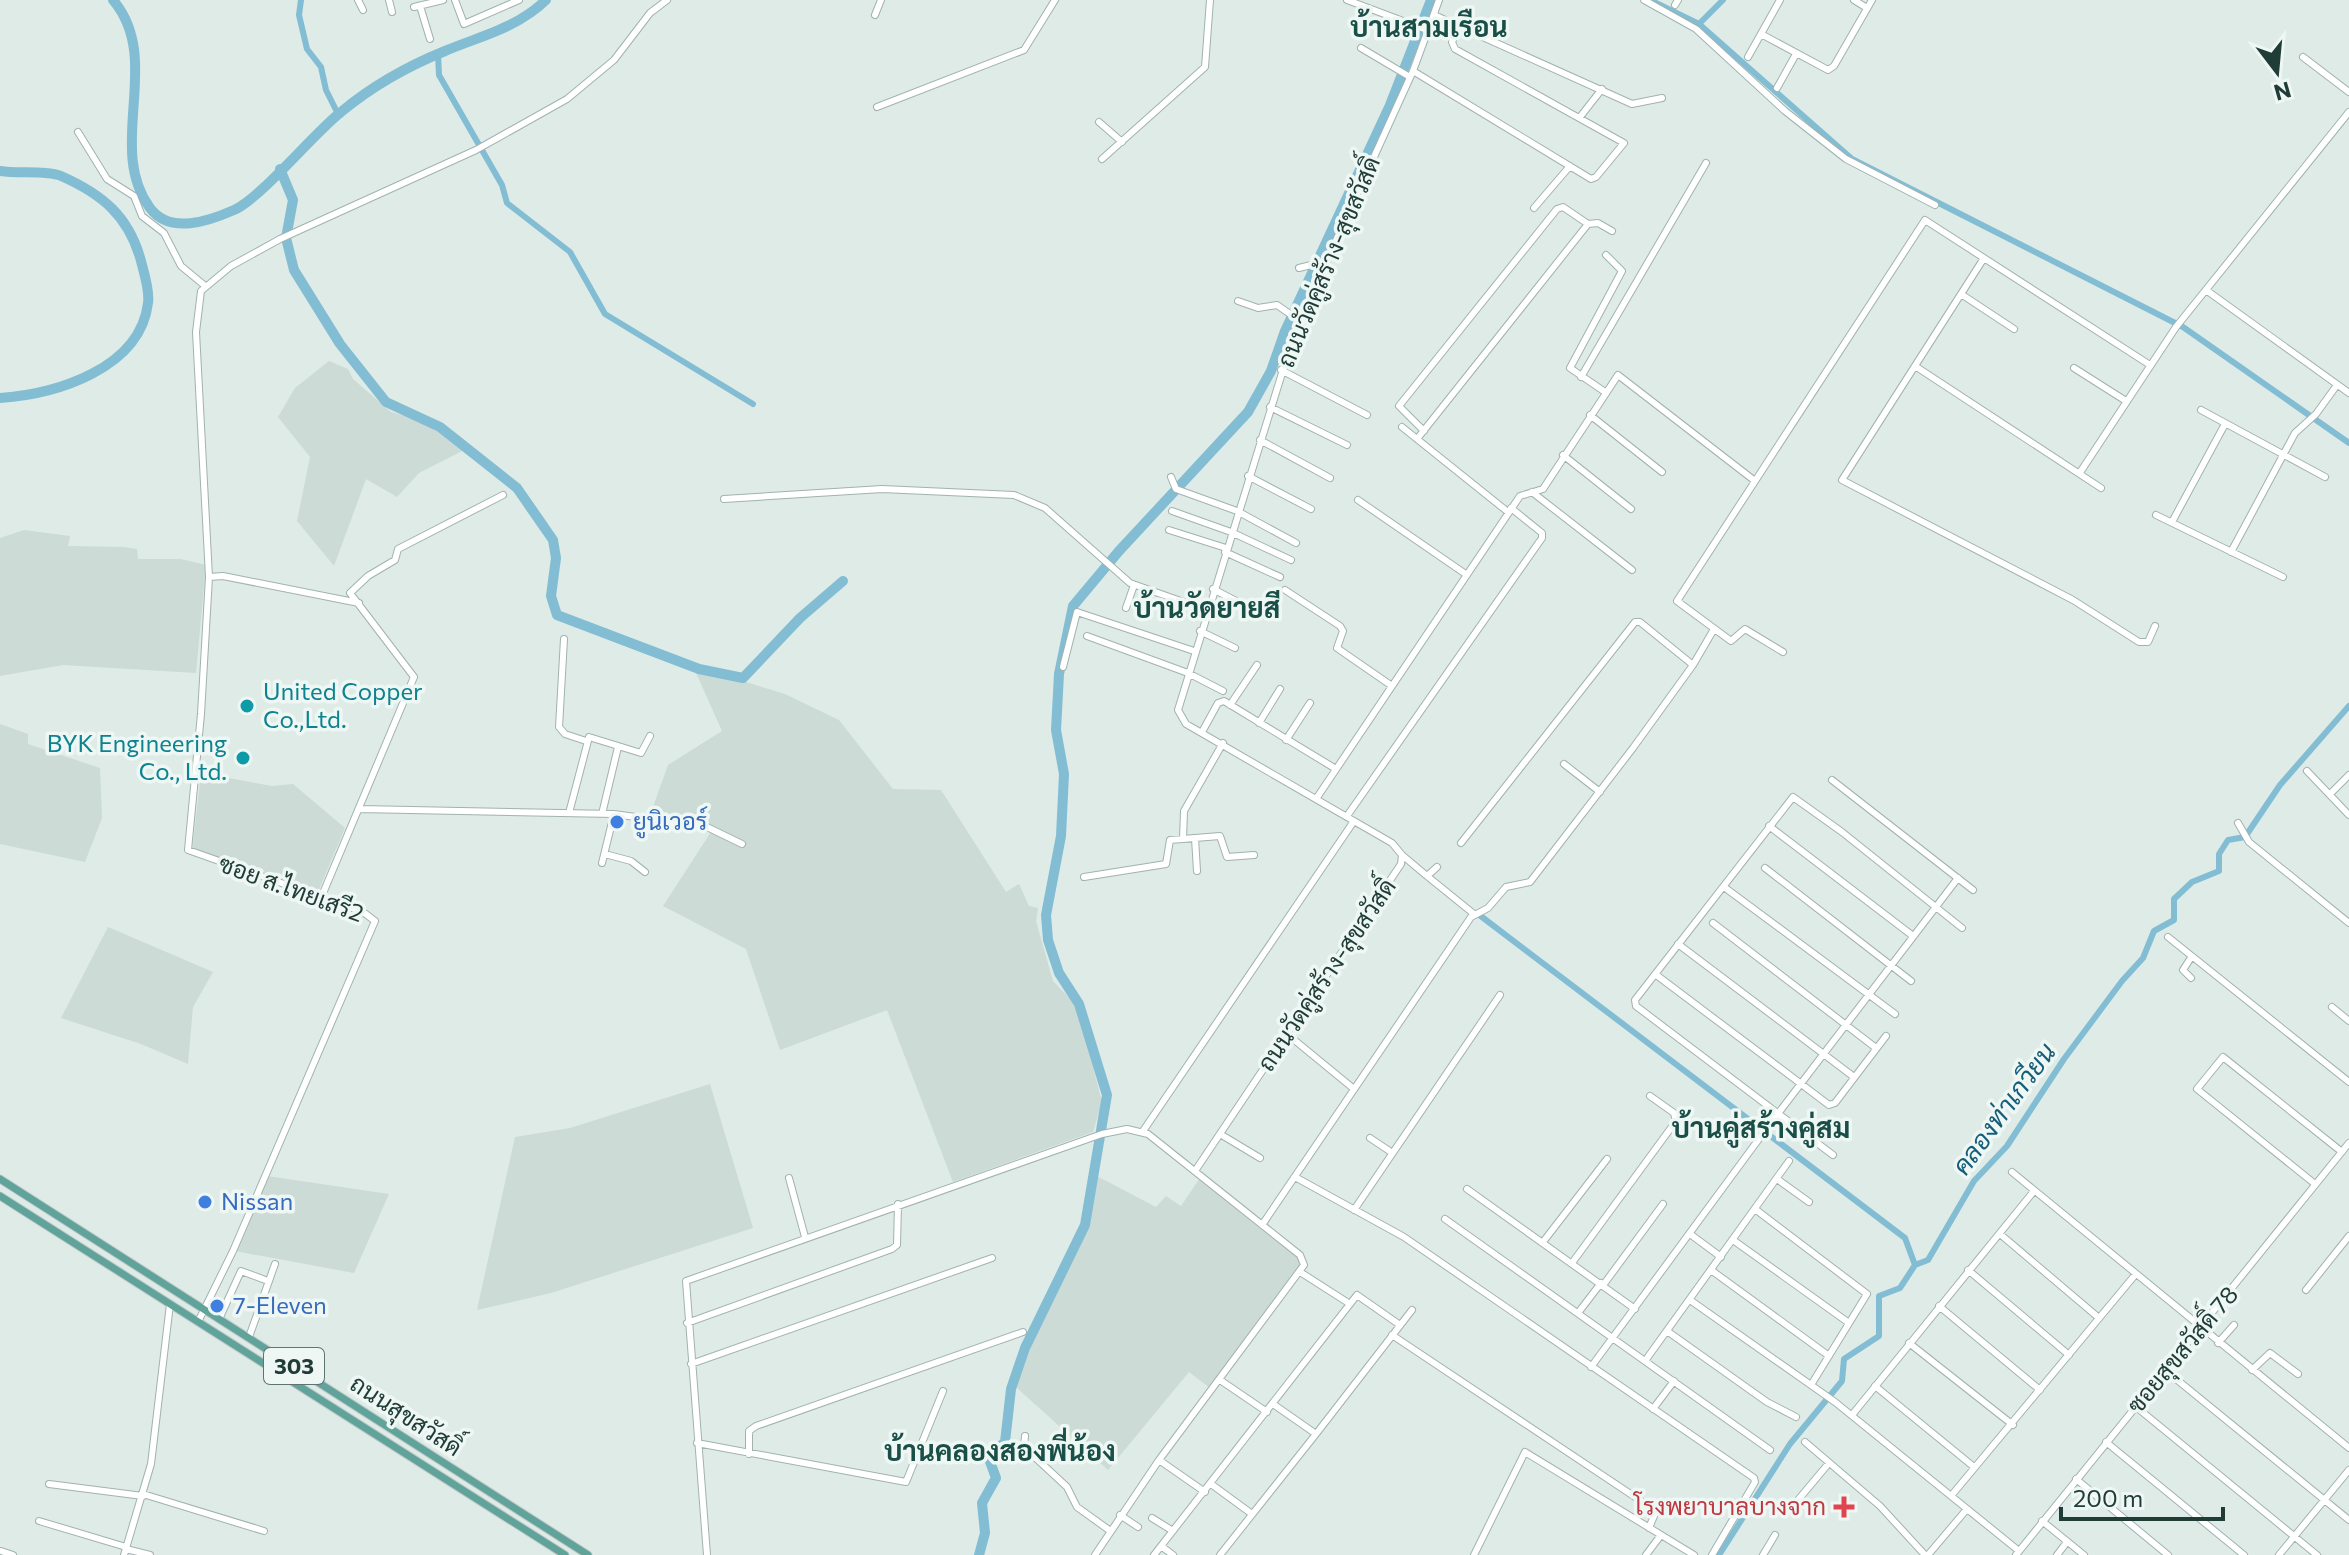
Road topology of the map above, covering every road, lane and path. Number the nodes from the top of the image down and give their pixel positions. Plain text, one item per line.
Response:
1 (358, 0) edge
2 (389, 0) edge
3 (443, 0) edge
4 (455, 0) edge
5 (667, 0) edge
6 (881, 0) edge
7 (1055, 0) edge
8 (1210, 0) edge
9 (1347, 0) edge
10 (1439, 0) edge
11 (1644, 0) edge
12 (1780, 0) edge
13 (1854, 0) edge
14 (1872, 0) edge
15 (514, 1) edge
16 (1867, 8) junction
17 (363, 10) dead end
18 (392, 12) dead end
19 (876, 12) dead end
20 (1434, 15) junction
21 (1459, 26) junction
22 (1422, 28) junction
23 (1761, 34) junction
24 (430, 39) dead end
25 (1361, 48) dead end
26 (1796, 54) junction
27 (1748, 57) dead end
28 (2303, 57) dead end
29 (1406, 73) junction
30 (1777, 88) dead end
31 (1602, 89) junction
32 (2349, 92) edge
33 (1662, 98) dead end
34 (877, 107) dead end
35 (2349, 112) edge
36 (1580, 117) junction
37 (1099, 122) dead end
38 (78, 132) dead end
39 (1122, 142) junction
40 (1102, 159) dead end
41 (1706, 163) dead end
42 (1570, 166) junction
43 (1935, 205) dead end
44 (1534, 208) dead end
45 (1588, 224) junction
46 (1612, 231) dead end
47 (1606, 255) dead end
48 (1984, 258) junction
49 (1316, 266) junction
50 (1299, 268) dead end
51 (204, 285) junction
52 (2206, 290) junction
53 (1961, 294) junction
54 (1238, 301) dead end
55 (1298, 320) junction
56 (2014, 329) dead end
57 (2150, 365) junction
58 (1915, 366) junction
59 (2074, 368) dead end
60 (1281, 370) junction
61 (1581, 377) junction
62 (2337, 385) junction
63 (1605, 392) junction
64 (2349, 393) edge
65 (2126, 401) junction
66 (1270, 407) junction
67 (2201, 410) dead end
68 (1367, 415) dead end
69 (1590, 415) junction
70 (2225, 424) junction
71 (1402, 427) dead end
72 (1424, 431) junction
73 (1417, 439) junction
74 (1260, 440) junction
75 (1347, 445) dead end
76 (1563, 455) junction
77 (2281, 455) junction
78 (2081, 471) junction
79 (1662, 472) dead end
80 (1248, 476) junction
81 (1171, 477) dead end
82 (2325, 477) dead end
83 (1330, 478) dead end
84 (1755, 481) junction
85 (2101, 488) dead end
86 (1532, 492) junction
87 (503, 495) dead end
88 (724, 499) dead end
89 (1358, 500) dead end
90 (1311, 509) dead end
91 (1631, 509) dead end
92 (1510, 510) junction
93 (1172, 511) dead end
94 (1237, 511) junction
95 (2156, 515) dead end
96 (2172, 522) junction
97 (1169, 530) dead end
98 (1231, 532) junction
99 (1296, 543) dead end
100 (1225, 550) junction
101 (2231, 552) junction
102 (1291, 560) dead end
103 (1632, 570) dead end
104 (1467, 575) junction
105 (209, 577) junction
106 (1280, 577) dead end
107 (2283, 577) dead end
108 (1134, 585) junction
109 (1213, 589) junction
110 (1285, 590) dead end
111 (359, 603) junction
112 (1126, 608) dead end
113 (1206, 610) junction
114 (1263, 615) dead end
115 (2155, 626) dead end
116 (1714, 629) junction
117 (1200, 631) junction
118 (1087, 636) dead end
119 (564, 639) dead end
120 (1235, 648) dead end
121 (1194, 651) junction
122 (1783, 652) dead end
123 (1257, 665) dead end
124 (1693, 665) junction
125 (1063, 667) dead end
126 (1188, 673) junction
127 (1392, 686) junction
128 (1280, 689) dead end
129 (1223, 691) dead end
130 (1310, 703) dead end
131 (1230, 705) junction
132 (1259, 723) junction
133 (1202, 732) junction
134 (650, 736) dead end
135 (1286, 740) junction
136 (586, 741) junction
137 (1223, 743) junction
138 (618, 747) junction
139 (1564, 764) dead end
140 (1336, 769) junction
141 (2307, 771) dead end
142 (2349, 775) edge
143 (1832, 780) dead end
144 (1600, 792) junction
145 (2330, 794) junction
146 (1316, 799) junction
147 (360, 809) junction
148 (569, 813) junction
149 (602, 814) junction
150 (614, 814) junction
151 (2349, 815) edge
152 (1347, 816) junction
153 (1354, 821) junction
154 (2240, 824) dead end
155 (1769, 826) junction
156 (1195, 838) junction
157 (1183, 839) junction
158 (1461, 843) dead end
159 (742, 844) dead end
160 (605, 854) junction
161 (1254, 855) dead end
162 (1402, 855) junction
163 (602, 863) dead end
164 (1437, 867) dead end
165 (1765, 868) dead end
166 (1197, 871) dead end
167 (645, 872) dead end
168 (1427, 876) junction
169 (1084, 877) dead end
170 (1958, 878) junction
171 (1724, 887) junction
172 (1973, 890) dead end
173 (321, 898) junction
174 (1936, 907) junction
175 (1474, 914) junction
176 (1713, 923) dead end
177 (2349, 923) edge
178 (1962, 928) dead end
179 (1913, 936) junction
180 (2168, 937) dead end
181 (1678, 944) junction
182 (2192, 956) junction
183 (1891, 965) junction
184 (1655, 974) junction
185 (2191, 978) dead end
186 (1911, 981) dead end
187 (1500, 995) dead end
188 (1869, 995) junction
189 (2332, 1007) dead end
190 (1895, 1014) dead end
191 (2349, 1021) edge
192 (1846, 1024) junction
193 (1287, 1034) junction
194 (1886, 1036) dead end
195 (1876, 1048) junction
196 (1824, 1054) junction
197 (1854, 1077) junction
198 (2349, 1082) edge
199 (1801, 1084) junction
200 (1354, 1089) junction
201 (1650, 1096) dead end
202 (1778, 1114) junction
203 (1143, 1131) junction
204 (1220, 1134) junction
205 (1370, 1138) dead end
206 (2349, 1143) edge
207 (1391, 1152) junction
208 (2342, 1152) junction
209 (1833, 1155) dead end
210 (1260, 1158) dead end
211 (1607, 1159) dead end
212 (1789, 1161) dead end
213 (1195, 1171) junction
214 (2012, 1172) dead end
215 (1295, 1177) junction
216 (789, 1178) dead end
217 (0, 1179) edge
218 (1777, 1179) junction
219 (2315, 1184) junction
220 (1467, 1189) dead end
221 (2034, 1191) junction
222 (0, 1196) edge
223 (1809, 1202) dead end
224 (898, 1204) junction
225 (1663, 1204) dead end
226 (1755, 1209) junction
227 (1354, 1210) junction
228 (1445, 1219) dead end
229 (1262, 1225) junction
230 (1690, 1234) junction
231 (2000, 1234) junction
232 (2349, 1236) edge
233 (805, 1237) junction
234 (1733, 1240) junction
235 (1543, 1242) junction
236 (1721, 1257) junction
237 (992, 1258) dead end
238 (1572, 1263) junction
239 (275, 1264) dead end
240 (1711, 1270) junction
241 (1968, 1270) junction
242 (1300, 1272) junction
243 (2135, 1275) junction
244 (268, 1281) junction
245 (1603, 1284) junction
246 (1364, 1286) dead end
247 (2306, 1290) dead end
248 (1357, 1295) junction
249 (1690, 1300) junction
250 (170, 1304) junction
251 (1350, 1304) junction
252 (1939, 1306) junction
253 (205, 1308) junction
254 (1635, 1309) junction
255 (1412, 1310) dead end
256 (1578, 1313) junction
257 (220, 1317) junction
258 (2099, 1318) junction
259 (198, 1322) junction
260 (687, 1323) junction
261 (1849, 1323) junction
262 (1400, 1325) junction
263 (2234, 1325) dead end
264 (2201, 1329) junction
265 (1667, 1331) junction
266 (1023, 1332) dead end
267 (1392, 1335) junction
268 (249, 1337) junction
269 (1614, 1339) junction
270 (1909, 1343) junction
271 (2218, 1343) junction
272 (2069, 1355) junction
273 (1829, 1356) junction
274 (1645, 1361) junction
275 (691, 1364) junction
276 (1591, 1367) junction
277 (2165, 1370) junction
278 (2252, 1370) junction
279 (2298, 1374) dead end
280 (1220, 1380) junction
281 (1674, 1381) junction
282 (1811, 1385) junction
283 (1875, 1386) junction
284 (2040, 1390) junction
285 (943, 1391) dead end
286 (1273, 1404) junction
287 (2135, 1406) junction
288 (1653, 1409) junction
289 (1267, 1412) junction
290 (1852, 1415) junction
291 (1796, 1417) dead end
292 (2013, 1425) junction
293 (1316, 1434) junction
294 (1025, 1436) dead end
295 (1805, 1442) dead end
296 (2106, 1442) junction
297 (697, 1443) junction
298 (2349, 1448) edge
299 (1770, 1450) dead end
300 (749, 1454) junction
301 (1159, 1460) junction
302 (1829, 1463) junction
303 (1974, 1467) junction
304 (2349, 1470) edge
305 (2076, 1479) junction
306 (49, 1484) dead end
307 (1211, 1484) junction
308 (1205, 1492) junction
309 (143, 1495) junction
310 (1951, 1496) junction
311 (1798, 1500) dead end
312 (2324, 1500) junction
313 (1967, 1509) junction
314 (1252, 1514) junction
315 (1120, 1515) junction
316 (1152, 1518) dead end
317 (2349, 1520) edge
318 (39, 1521) dead end
319 (2042, 1521) junction
320 (1138, 1527) dead end
321 (1649, 1528) junction
322 (1109, 1530) junction
323 (264, 1531) dead end
324 (1173, 1531) junction
325 (1661, 1535) junction
326 (1775, 1535) dead end
327 (2294, 1537) junction
328 (2067, 1542) junction
329 (1161, 1546) junction
330 (125, 1550) edge
331 (1, 1551) edge
332 (2017, 1553) edge
333 (1649, 1554) edge
334 (13, 1555) edge
335 (150, 1555) edge
336 (565, 1555) edge
337 (588, 1555) edge
338 (707, 1555) edge
339 (1095, 1555) edge
340 (1154, 1555) edge
341 (1173, 1555) edge
342 (1220, 1555) edge
343 (1474, 1555) edge
344 (1694, 1555) edge
345 (1712, 1555) edge
346 (1763, 1555) edge
347 (1927, 1555) edge
348 (2057, 1555) edge
349 (2084, 1555) edge
350 (2168, 1555) edge
351 (2244, 1555) edge
352 (2279, 1555) edge
353 (2317, 1555) edge

1 - 17 street
2 - 18 street
3 - 24 street
4 - 15 street
5 - 51 street
6 - 19 street
7 - 34 street
8 - 39 street
9 - 22 street
10 - 20 street, ถนนวัดคู่สร้าง-สุขสวัสดิ์
11 - 43 street
12 - 23 street
13 - 16 street
14 - 16 street
16 - 26 street
20 - 21 street
20 - 22 street, ถนนวัดคู่สร้าง-สุขสวัสดิ์
21 - 31 street
21 - 36 street
22 - 29 street, ถนนวัดคู่สร้าง-สุขสวัสดิ์
23 - 26 street
23 - 27 street
25 - 29 street
26 - 30 street
28 - 32 street
29 - 42 street
29 - 49 street, ถนนวัดคู่สร้าง-สุขสวัสดิ์
31 - 33 street
31 - 36 street
35 - 52 street
36 - 42 street
37 - 39 street
38 - 51 street
39 - 40 street
41 - 61 street
42 - 44 street
45 - 46 street
45 - 72 street
45 - 72 street
47 - 61 street
48 - 53 street
48 - 57 street
48 - 84 street
49 - 50 street
49 - 55 street, ถนนวัดคู่สร้าง-สุขสวัสดิ์
51 - 105 street
52 - 57 street
52 - 62 street
53 - 56 street
53 - 58 street
54 - 55 street
55 - 60 street, ถนนวัดคู่สร้าง-สุขสวัสดิ์
57 - 65 street
58 - 78 street
58 - 115 street
59 - 65 street
60 - 66 street, ถนนวัดคู่สร้าง-สุขสวัสดิ์
60 - 68 street
61 - 63 street
62 - 64 street
62 - 77 street
63 - 69 street
63 - 84 street
65 - 78 street
66 - 74 street, ถนนวัดคู่สร้าง-สุขสวัสดิ์
66 - 75 street
67 - 70 street
69 - 76 street
69 - 79 street
70 - 77 street
70 - 96 street
71 - 73 street
72 - 73 street
73 - 92 street
74 - 80 street, ถนนวัดคู่สร้าง-สุขสวัสดิ์
74 - 83 street
76 - 86 street
76 - 91 street
77 - 82 street
77 - 101 street
78 - 85 street
80 - 90 street
80 - 94 street, ถนนวัดคู่สร้าง-สุขสวัสดิ์
81 - 94 street
84 - 116 street
86 - 92 street
86 - 103 street
87 - 111 street
88 - 108 street
89 - 104 street
92 - 104 street
92 - 152 street
93 - 98 street
94 - 98 street, ถนนวัดคู่สร้าง-สุขสวัสดิ์
94 - 99 street
95 - 96 street
96 - 101 street
97 - 100 street
98 - 100 street, ถนนวัดคู่สร้าง-สุขสวัสดิ์
98 - 102 street
100 - 106 street
100 - 109 street, ถนนวัดคู่สร้าง-สุขสวัสดิ์
101 - 107 street
104 - 127 street
105 - 111 street
105 - 173 street, ซอย ส.ไทยเสรี2
108 - 112 street
108 - 113 street
109 - 113 street, ถนนวัดคู่สร้าง-สุขสวัสดิ์
109 - 114 street
110 - 127 street
111 - 147 street
113 - 117 street, ถนนวัดคู่สร้าง-สุขสวัสดิ์
116 - 122 street
116 - 124 street
117 - 120 street
117 - 121 street, ถนนวัดคู่สร้าง-สุขสวัสดิ์
118 - 126 street
119 - 136 street
121 - 125 street
121 - 126 street, ถนนวัดคู่สร้าง-สุขสวัสดิ์
123 - 131 street
124 - 144 street
124 - 158 street
126 - 129 street
126 - 133 street, ถนนวัดคู่สร้าง-สุขสวัสดิ์
127 - 140 street
128 - 132 street
130 - 135 street
131 - 132 street
131 - 133 street
132 - 135 street
133 - 137 street, ถนนวัดคู่สร้าง-สุขสวัสดิ์
134 - 138 street
135 - 140 street
136 - 138 street
136 - 148 street
137 - 146 street, ถนนวัดคู่สร้าง-สุขสวัสดิ์
137 - 157 street
138 - 149 street
139 - 144 street
140 - 146 street
141 - 145 street
142 - 145 street
143 - 170 street
144 - 175 street
145 - 151 street
146 - 152 street, ถนนวัดคู่สร้าง-สุขสวัสดิ์
147 - 148 street
147 - 173 street
148 - 149 street
149 - 150 street
150 - 159 street
150 - 160 street
152 - 153 street, ถนนวัดคู่สร้าง-สุขสวัสดิ์
153 - 162 street, ถนนวัดคู่สร้าง-สุขสวัสดิ์
153 - 203 street
154 - 177 street
155 - 171 street
155 - 174 street
155 - 179 street
156 - 157 street
156 - 161 street
156 - 166 street
157 - 169 street
160 - 163 street
160 - 167 street
162 - 168 street
162 - 193 street, ถนนวัดคู่สร้าง-สุขสวัสดิ์
164 - 168 street
165 - 183 street
168 - 175 street
170 - 172 street
170 - 174 street
171 - 181 street
171 - 188 street
173 - 253 street, ซอย ส.ไทยเสรี2
174 - 178 street
174 - 179 street
175 - 200 street
176 - 192 street
179 - 183 street
180 - 182 street
181 - 184 street
181 - 196 street
182 - 185 street
182 - 198 street
183 - 186 street
183 - 188 street
184 - 199 street
184 - 202 street
187 - 207 street
188 - 190 street
188 - 192 street
189 - 191 street
192 - 195 street
192 - 196 street
193 - 200 street
193 - 204 street, ถนนวัดคู่สร้าง-สุขสวัสดิ์
194 - 195 street
195 - 197 street
196 - 197 street
196 - 199 street
197 - 199 street
199 - 202 street
200 - 215 street
201 - 238 street
202 - 209 street
202 - 230 street
203 - 213 street
203 - 224 street
204 - 210 street
204 - 213 street, ถนนวัดคู่สร้าง-สุขสวัสดิ์
205 - 207 street
206 - 208 street, ซอยสุขสวัสดิ์ 78
207 - 227 street
208 - 219 street, ซอยสุขสวัสดิ์ 78
208 - 219 street
211 - 235 street
212 - 218 street
213 - 229 street
214 - 221 street
215 - 227 street
215 - 229 street
216 - 233 street
217 - 253 main road, ถนนสุขสวัสดิ์ / 303
218 - 223 street
218 - 226 street
219 - 264 street, ซอยสุขสวัสดิ์ 78
220 - 235 street
221 - 231 street
221 - 243 street
222 - 250 main road, ถนนสุขสวัสดิ์ / 303
224 - 233 street
224 - 260 street
225 - 245 street
226 - 234 street
226 - 261 street
227 - 276 street
228 - 256 street
229 - 242 street
230 - 236 street
230 - 254 street
231 - 241 street
231 - 258 street
232 - 247 street
233 - 260 street
234 - 236 street
234 - 261 street
235 - 238 street
236 - 240 street
237 - 275 street
238 - 245 street
239 - 244 street
240 - 249 street
240 - 273 street
241 - 252 street
241 - 272 street
242 - 251 street
242 - 280 street
243 - 258 street
243 - 264 street
244 - 257 street
244 - 268 street
245 - 254 street
245 - 256 street
246 - 248 street
248 - 251 street
248 - 262 street
249 - 265 street
249 - 282 street
250 - 259 main road, ถนนสุขสวัสดิ์ / 303
250 - 309 street
251 - 286 street
252 - 270 street
252 - 284 street
253 - 257 main road, ถนนสุขสวัสดิ์ / 303
253 - 259 street, ซอย ส.ไทยเสรี2
254 - 269 street
255 - 262 street
256 - 269 street
257 - 268 main road, ถนนสุขสวัสดิ์ / 303
258 - 272 street
259 - 336 main road, ถนนสุขสวัสดิ์ / 303
260 - 275 street
261 - 273 street
262 - 267 street
263 - 271 street
264 - 271 street
264 - 277 street, ซอยสุขสวัสดิ์ 78
265 - 274 street
265 - 291 street
266 - 300 street
267 - 293 street
267 - 321 street
268 - 337 main road, ถนนสุขสวัสดิ์ / 303
269 - 274 street
269 - 276 street
270 - 283 street
270 - 292 street
271 - 278 street
272 - 284 street
273 - 282 street
274 - 281 street
275 - 297 street
276 - 288 street
277 - 287 street, ซอยสุขสวัสดิ์ 78
277 - 312 street
278 - 279 street
278 - 298 street
280 - 289 street
280 - 301 street
281 - 288 street
281 - 299 street
282 - 290 street
283 - 290 street
283 - 303 street
284 - 292 street
285 - 300 street
286 - 289 street
286 - 293 street
287 - 296 street, ซอยสุขสวัสดิ์ 78
287 - 327 street
288 - 345 street
289 - 307 street
290 - 310 street
292 - 303 street
293 - 314 street
294 - 322 street
295 - 302 street
296 - 305 street, ซอยสุขสวัสดิ์ 78
296 - 351 street
297 - 300 street
297 - 338 street
301 - 308 street
301 - 315 street
302 - 311 street
302 - 347 street
303 - 310 street
304 - 312 street
305 - 319 street, ซอยสุขสวัสดิ์ 78
305 - 350 street
306 - 309 street
307 - 308 street
307 - 314 street
308 - 324 street
309 - 323 street
309 - 330 street
310 - 313 street
312 - 317 street
312 - 327 street
313 - 332 street
313 - 347 street
314 - 342 street
315 - 320 street
315 - 322 street
316 - 324 street
318 - 330 street
319 - 328 street
319 - 332 street, ซอยสุขสวัสดิ์ 78
321 - 325 street
321 - 343 street
322 - 339 street
324 - 329 street
325 - 333 street
325 - 344 street
326 - 346 street
327 - 352 street
327 - 353 street
328 - 348 street
328 - 349 street
329 - 340 street
329 - 341 street
330 - 335 street
331 - 334 street

